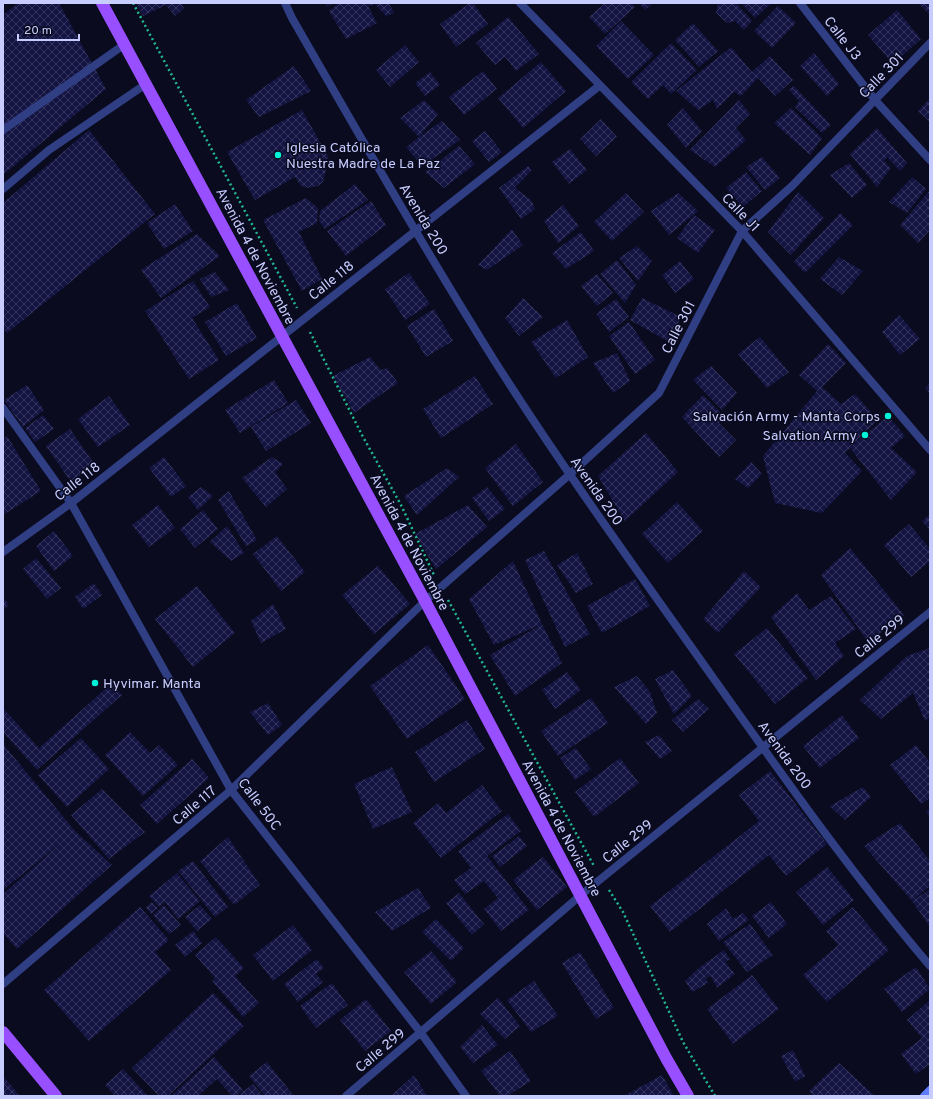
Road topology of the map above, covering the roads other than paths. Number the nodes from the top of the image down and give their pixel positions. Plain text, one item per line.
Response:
1 (102, 3) edge
2 (285, 3) edge
3 (520, 3) edge
4 (800, 3) edge
5 (930, 43) edge
6 (125, 44) junction
7 (146, 84) junction
8 (599, 86) junction
9 (875, 100) junction
10 (3, 130) edge
11 (930, 160) edge
12 (3, 189) edge
13 (414, 230) junction
14 (742, 231) junction
15 (283, 336) junction
16 (3, 408) edge
17 (930, 450) edge
18 (569, 474) junction
19 (71, 503) junction
20 (3, 552) edge
21 (425, 602) junction
22 (930, 612) edge
23 (763, 747) junction
24 (231, 790) junction
25 (581, 895) junction
26 (930, 966) edge
27 (3, 984) edge
28 (3, 1032) edge
29 (421, 1033) junction
30 (930, 1090) edge
31 (56, 1096) edge
32 (346, 1096) edge
33 (466, 1096) edge
34 (688, 1096) edge
35 (924, 1096) edge

1 - 6 main road, Avenida 4 de Noviembre
2 - 13 street, Avenida 200
3 - 8 street, Calle J1
4 - 9 street, Calle J3
5 - 9 street, Calle 301
6 - 7 main road, Avenida 4 de Noviembre
6 - 10 street
7 - 12 street
7 - 15 main road, Avenida 4 de Noviembre
8 - 13 street, Calle 118
8 - 14 street, Calle J1
9 - 11 street, Calle J3
9 - 14 street, Calle 301
13 - 15 street, Calle 118
13 - 18 street, Avenida 200
14 - 17 street, Calle J1
14 - 18 street, Calle 301
15 - 19 street, Calle 118
15 - 21 main road, Avenida 4 de Noviembre
16 - 19 street, Calle 50C
18 - 21 street, Calle 301
18 - 23 street, Avenida 200
19 - 20 street, Calle 118
19 - 24 street, Calle 50C
21 - 24 street, Calle 117
21 - 25 main road, Avenida 4 de Noviembre
22 - 23 street, Calle 299
23 - 25 street, Calle 299
23 - 26 street, Avenida 200
24 - 27 street, Calle 117
24 - 29 street, Calle 50C
25 - 29 street, Calle 299
25 - 34 main road, Avenida 4 de Noviembre
28 - 31 main road
29 - 32 street, Calle 299
29 - 33 street, Calle 50C
30 - 35 street

